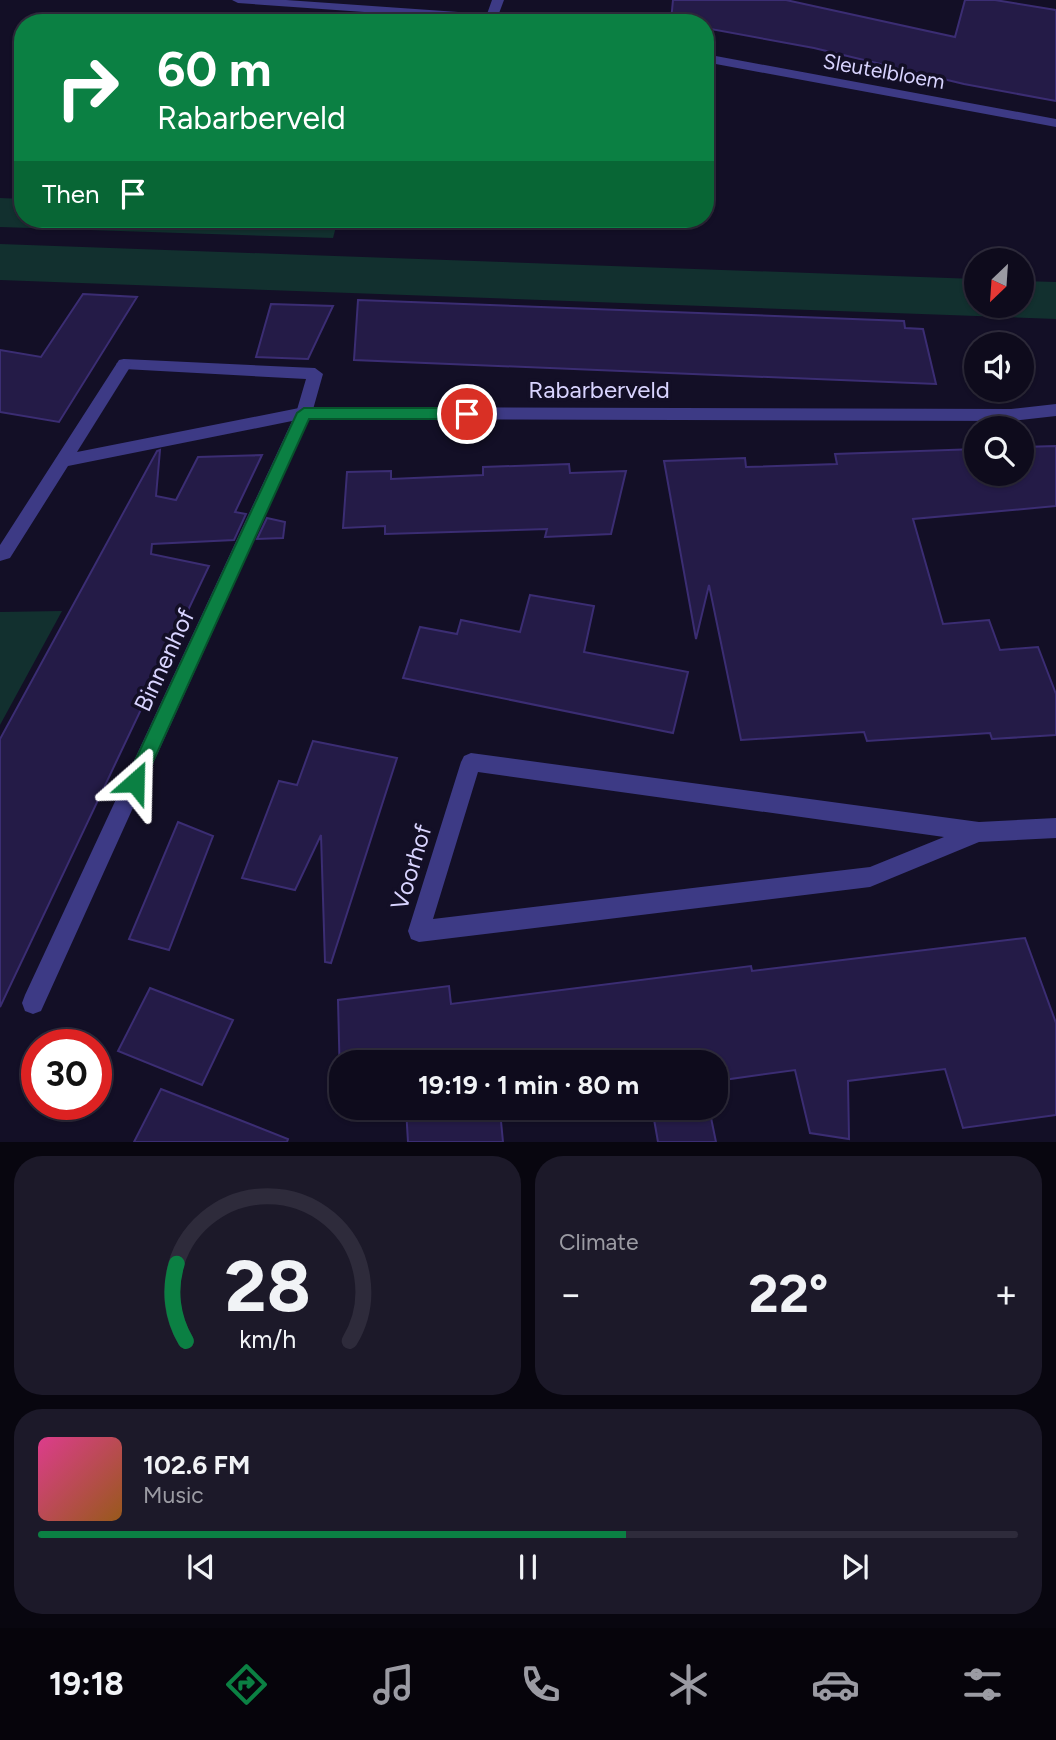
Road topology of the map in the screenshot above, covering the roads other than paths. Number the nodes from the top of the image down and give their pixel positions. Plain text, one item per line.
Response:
1 (238, 0) edge
2 (371, 0) edge
3 (403, 14) joint
4 (714, 60) edge
5 (1056, 123) edge
6 (1056, 410) edge
7 (304, 413) junction
8 (62, 461) junction
9 (0, 554) edge
10 (1056, 828) edge
11 (978, 832) junction
12 (33, 1003) dead end

1 - 3 street
2 - 3 street
4 - 5 street, Sleutelbloem
6 - 7 street, Rabarberveld
7 - 8 street, Rabarberveld
7 - 8 street, Binnenhof
7 - 12 street, Binnenhof
8 - 9 street
10 - 11 street, Voorhof
11 - 11 street, Voorhof

